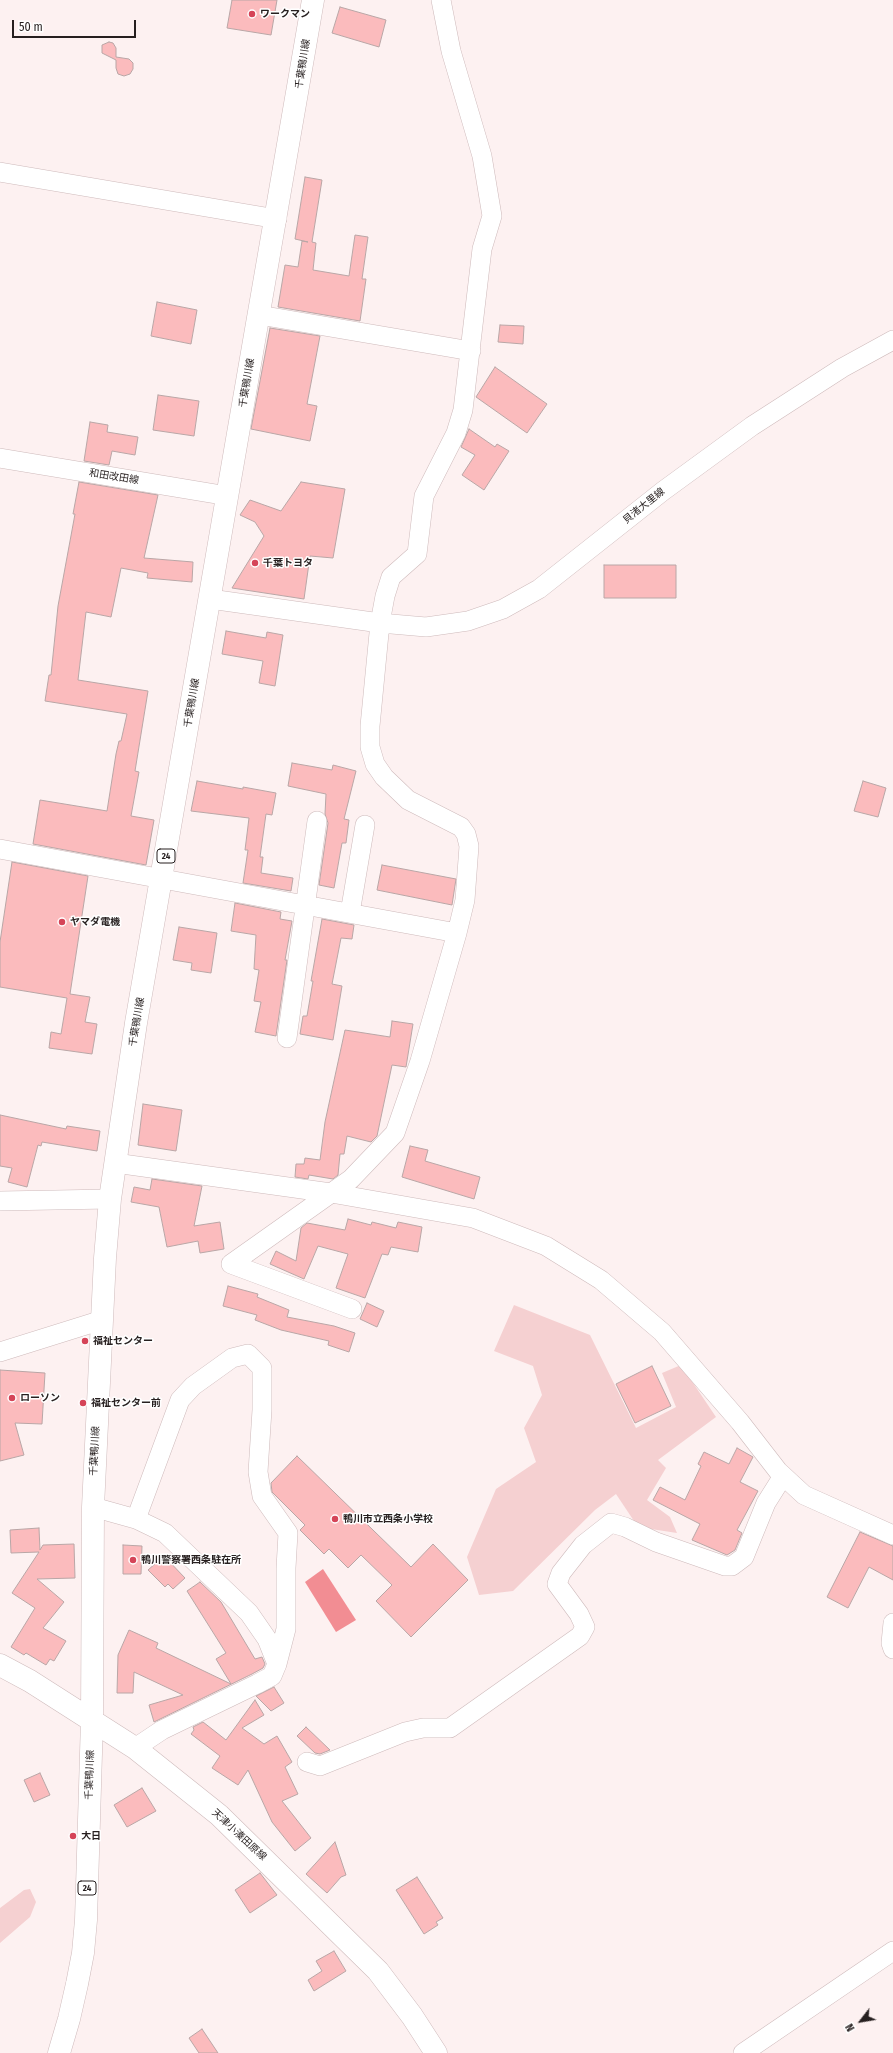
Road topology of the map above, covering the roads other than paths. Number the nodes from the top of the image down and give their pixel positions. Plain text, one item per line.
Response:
1 (313, 0) edge
2 (441, 0) edge
3 (0, 172) edge
4 (277, 219) junction
5 (259, 315) junction
6 (893, 340) edge
7 (471, 352) junction
8 (0, 458) edge
9 (228, 496) junction
10 (210, 599) junction
11 (380, 623) junction
12 (317, 821) dead end
13 (365, 825) dead end
14 (0, 849) edge
15 (162, 880) junction
16 (305, 905) junction
17 (350, 913) junction
18 (458, 933) junction
19 (287, 1038) dead end
20 (115, 1163) junction
21 (331, 1193) junction
22 (110, 1199) junction
23 (0, 1201) edge
24 (352, 1309) dead end
25 (102, 1320) junction
26 (0, 1352) edge
27 (783, 1476) junction
28 (92, 1507) junction
29 (136, 1519) junction
30 (893, 1535) edge
31 (893, 1623) edge
32 (893, 1649) edge
33 (277, 1664) junction
34 (0, 1665) edge
35 (92, 1720) junction
36 (135, 1748) junction
37 (307, 1762) dead end
38 (893, 1952) edge
39 (58, 2053) edge
40 (436, 2053) edge
41 (742, 2053) edge

1 - 4 main road, 千葉鴨川線 / 24
2 - 7 street
3 - 4 street
4 - 5 main road, 千葉鴨川線 / 24
5 - 7 street
5 - 9 main road, 千葉鴨川線 / 24
6 - 11 street, 貝渚大里線
7 - 11 street
8 - 9 street, 和田改田線
9 - 10 main road, 千葉鴨川線 / 24
10 - 11 street, 貝渚大里線
10 - 15 main road, 千葉鴨川線 / 24
11 - 18 street
12 - 16 street
13 - 17 street
14 - 15 street
15 - 16 street
15 - 20 main road, 千葉鴨川線 / 24
16 - 17 street
16 - 19 street
17 - 18 street
18 - 21 street
20 - 21 street
20 - 22 main road, 千葉鴨川線 / 24
21 - 24 street
21 - 27 street
22 - 23 street
22 - 25 main road, 千葉鴨川線 / 24
25 - 26 street
25 - 28 main road, 千葉鴨川線 / 24
27 - 30 street
27 - 37 street
28 - 29 street
28 - 35 main road, 千葉鴨川線 / 24
29 - 33 street
29 - 33 street
31 - 32 street
33 - 36 street
34 - 35 main road, 天津小湊田原線
35 - 36 main road, 天津小湊田原線
35 - 39 main road, 千葉鴨川線 / 24
36 - 40 main road, 天津小湊田原線
38 - 41 street

